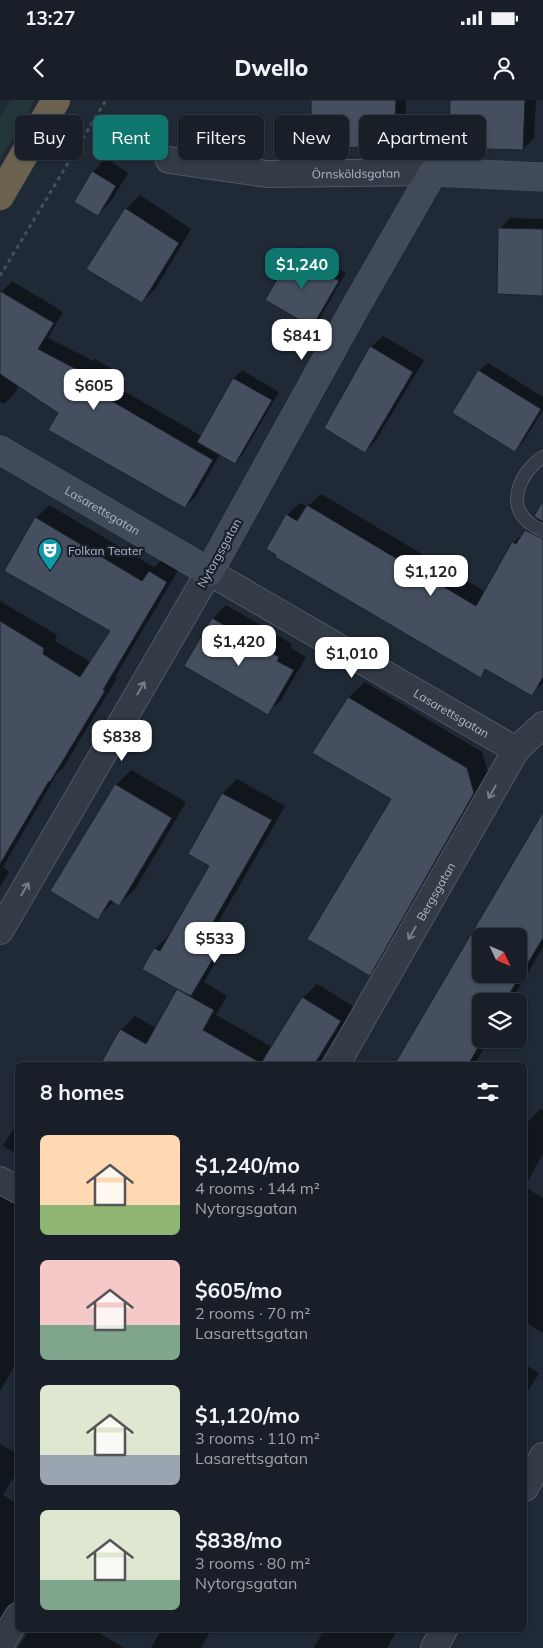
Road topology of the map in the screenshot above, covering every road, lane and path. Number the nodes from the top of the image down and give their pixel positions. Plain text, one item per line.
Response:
1 (56, 100) edge
2 (106, 100) edge
3 (169, 160) dead end
4 (434, 172) junction
5 (543, 177) edge
6 (0, 196) edge
7 (0, 276) edge
8 (0, 450) edge
9 (543, 457) edge
10 (543, 531) edge
11 (208, 572) junction
12 (543, 725) edge
13 (516, 750) junction
14 (0, 931) edge
15 (338, 1062) edge
16 (0, 1180) edge
17 (15, 1188) edge
18 (543, 1456) edge
19 (530, 1487) edge
20 (15, 1621) edge
21 (443, 1632) edge
22 (0, 1646) edge
23 (434, 1648) edge

1 - 6 highway
2 - 7 path
3 - 4 street, Örnsköldsgatan
4 - 5 street, Örnsköldsgatan
4 - 11 street, Nytorgsgatan
8 - 11 street, Lasarettsgatan
9 - 10 lane
11 - 13 street, Lasarettsgatan
14 -> 11 street, Nytorgsgatan
12 - 13 street, Bergsgatan
13 -> 15 street, Bergsgatan
16 - 17 street
18 - 19 street
20 - 22 street
21 - 23 street

